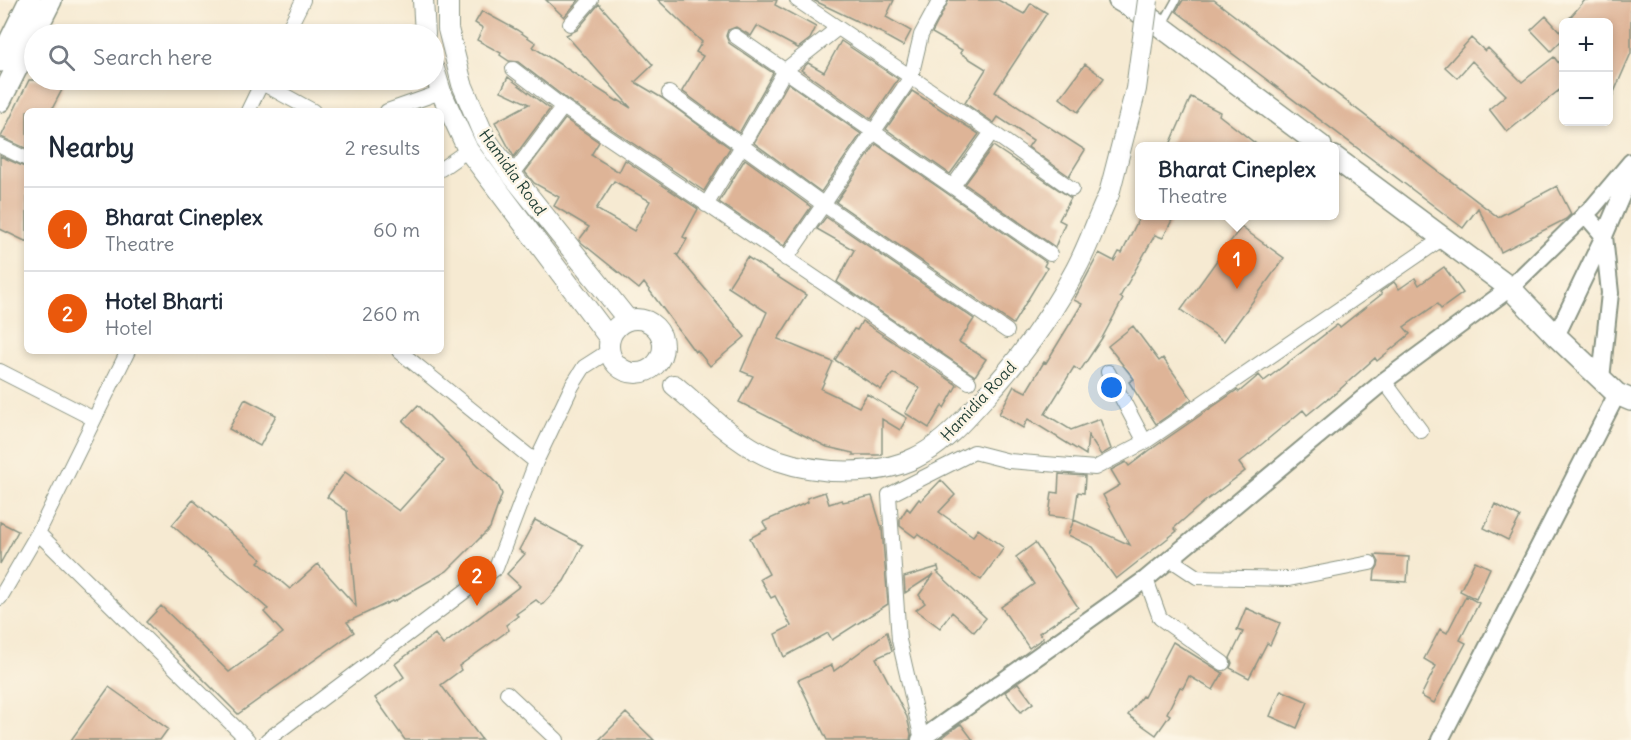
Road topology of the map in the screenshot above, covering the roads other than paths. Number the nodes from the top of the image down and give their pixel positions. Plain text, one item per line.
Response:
1 (30, 0) edge
2 (51, 0) edge
3 (303, 0) edge
4 (423, 0) edge
5 (448, 0) edge
6 (591, 0) edge
7 (797, 0) edge
8 (940, 0) edge
9 (1119, 0) edge
10 (1148, 0) edge
11 (1176, 0) edge
12 (39, 24) edge
13 (291, 24) edge
14 (424, 24) edge
15 (570, 24) dead end
16 (1161, 27) junction
17 (838, 28) junction
18 (735, 36) dead end
19 (24, 53) edge
20 (0, 61) edge
21 (513, 69) dead end
22 (785, 70) junction
23 (911, 77) junction
24 (258, 90) edge
25 (277, 90) edge
26 (441, 92) joint
27 (669, 93) dead end
28 (0, 101) edge
29 (563, 107) junction
30 (249, 108) edge
31 (308, 108) edge
32 (396, 108) edge
33 (873, 131) junction
34 (993, 132) junction
35 (1314, 142) edge
36 (0, 146) edge
37 (742, 146) junction
38 (468, 150) junction
39 (24, 158) edge
40 (1339, 160) edge
41 (1631, 162) edge
42 (444, 167) edge
43 (1631, 174) edge
44 (512, 175) junction
45 (954, 186) junction
46 (1072, 189) dead end
47 (823, 204) junction
48 (706, 205) junction
49 (1585, 214) junction
50 (1604, 236) junction
51 (1443, 238) junction
52 (1050, 254) dead end
53 (786, 259) junction
54 (1510, 288) junction
55 (628, 320) junction
56 (1008, 331) dead end
57 (1556, 336) junction
58 (610, 345) junction
59 (663, 353) junction
60 (126, 354) edge
61 (403, 354) edge
62 (0, 371) edge
63 (1108, 372) dead end
64 (642, 373) junction
65 (1601, 379) junction
66 (1384, 381) junction
67 (969, 382) dead end
68 (674, 385) junction
69 (1624, 397) edge
70 (94, 419) junction
71 (1421, 431) dead end
72 (1145, 442) junction
73 (536, 462) junction
74 (38, 533) junction
75 (1170, 559) junction
76 (1370, 563) dead end
77 (1146, 579) junction
78 (0, 598) edge
79 (1223, 663) dead end
80 (507, 693) dead end
81 (248, 740) edge
82 (267, 740) edge
83 (557, 740) edge
84 (921, 740) edge
85 (1440, 740) edge

1 - 20 main road
2 - 12 main road
3 - 13 street
4 - 14 main road
5 - 44 main road, Hamidia Road
6 - 15 street
7 - 17 street
8 - 23 street
9 - 16 main road
10 - 68 main road, Hamidia Road, bridge
11 - 16 lane
16 - 35 main road
17 - 22 street
17 - 23 street
18 - 22 street
19 - 28 main road
21 - 29 street
22 - 33 street
22 - 37 street
23 - 33 street
23 - 34 street
24 - 30 street
25 - 31 street
26 - 32 street
26 - 38 main road, Hamidia Road
27 - 37 street
29 - 44 street
29 - 48 street
33 - 45 street
33 - 47 street
34 - 45 street
34 - 46 street
36 - 39 street
37 - 47 street
37 - 48 street
38 - 42 street
38 - 58 main road, Hamidia Road
40 - 51 main road
41 - 49 street
43 - 50 street
44 - 55 main road, Hamidia Road
45 - 52 street
47 - 53 street
47 - 56 street
48 - 53 street
49 - 50 street
49 - 54 street
50 - 57 street
50 - 65 street
51 - 54 main road
51 - 72 street
53 - 67 street
54 - 57 main road
54 - 66 street
55 - 58 main road
55 - 59 main road
57 - 65 main road
58 - 64 main road
58 - 73 street
59 - 64 main road
59 - 68 main road
60 - 70 street
61 - 73 street
62 - 70 street
63 - 72 street
64 - 68 main road
65 - 69 main road
66 - 71 street
66 - 75 street
69 - 85 street
70 - 74 street
72 - 84 street
73 - 82 street
74 - 78 street
74 - 81 street
75 - 76 street
75 - 77 street
77 - 79 street
77 - 84 street
80 - 83 street

